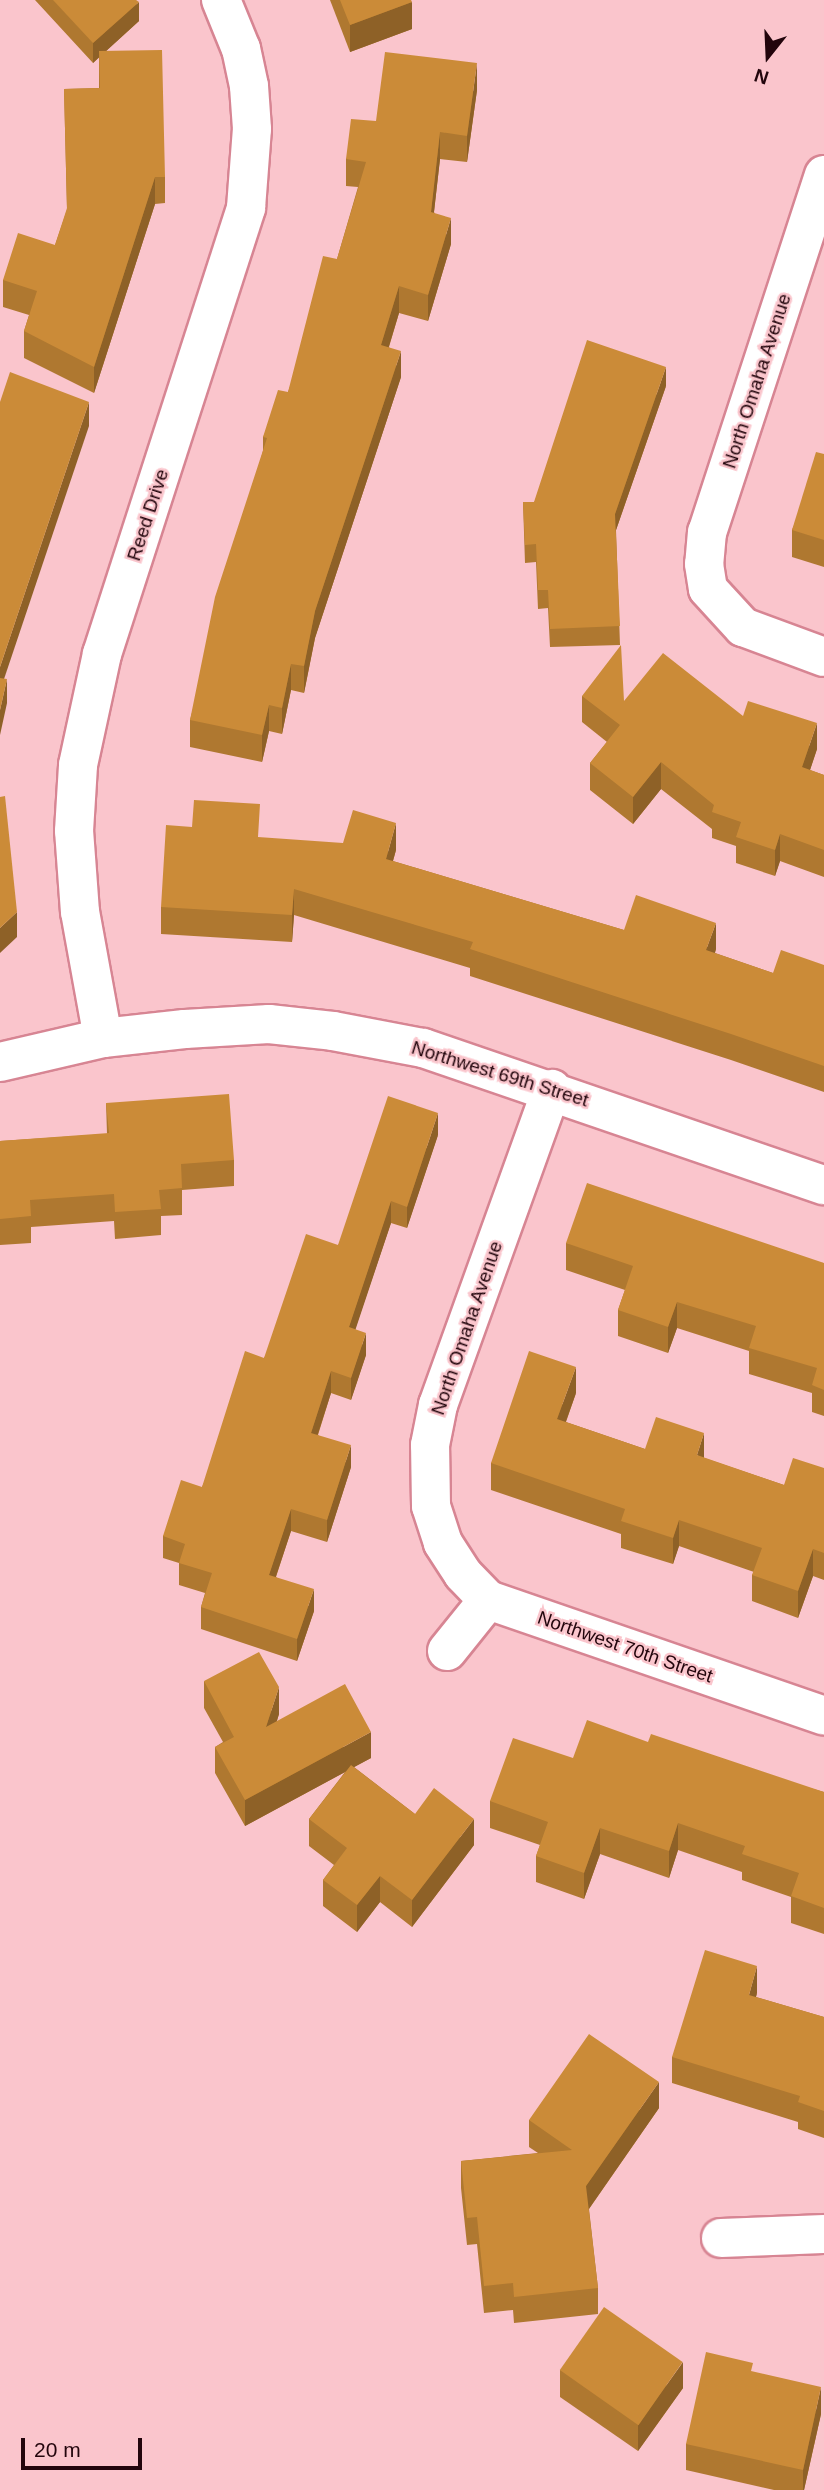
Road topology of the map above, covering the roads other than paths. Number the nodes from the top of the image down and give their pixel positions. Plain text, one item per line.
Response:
1 (220, 0) edge
2 (824, 175) edge
3 (824, 657) edge
4 (103, 1038) junction
5 (0, 1062) edge
6 (552, 1089) junction
7 (824, 1185) edge
8 (488, 1600) junction
9 (447, 1651) dead end
10 (824, 1716) edge
11 (824, 2234) edge
12 (721, 2238) dead end

1 - 4 street, Reed Drive
2 - 3 street, North Omaha Avenue
4 - 5 street, Northwest 69th Street
4 - 6 street, Northwest 69th Street
6 - 7 street, Northwest 69th Street
6 - 8 street, North Omaha Avenue
8 - 9 street
8 - 10 street, Northwest 70th Street
11 - 12 street

